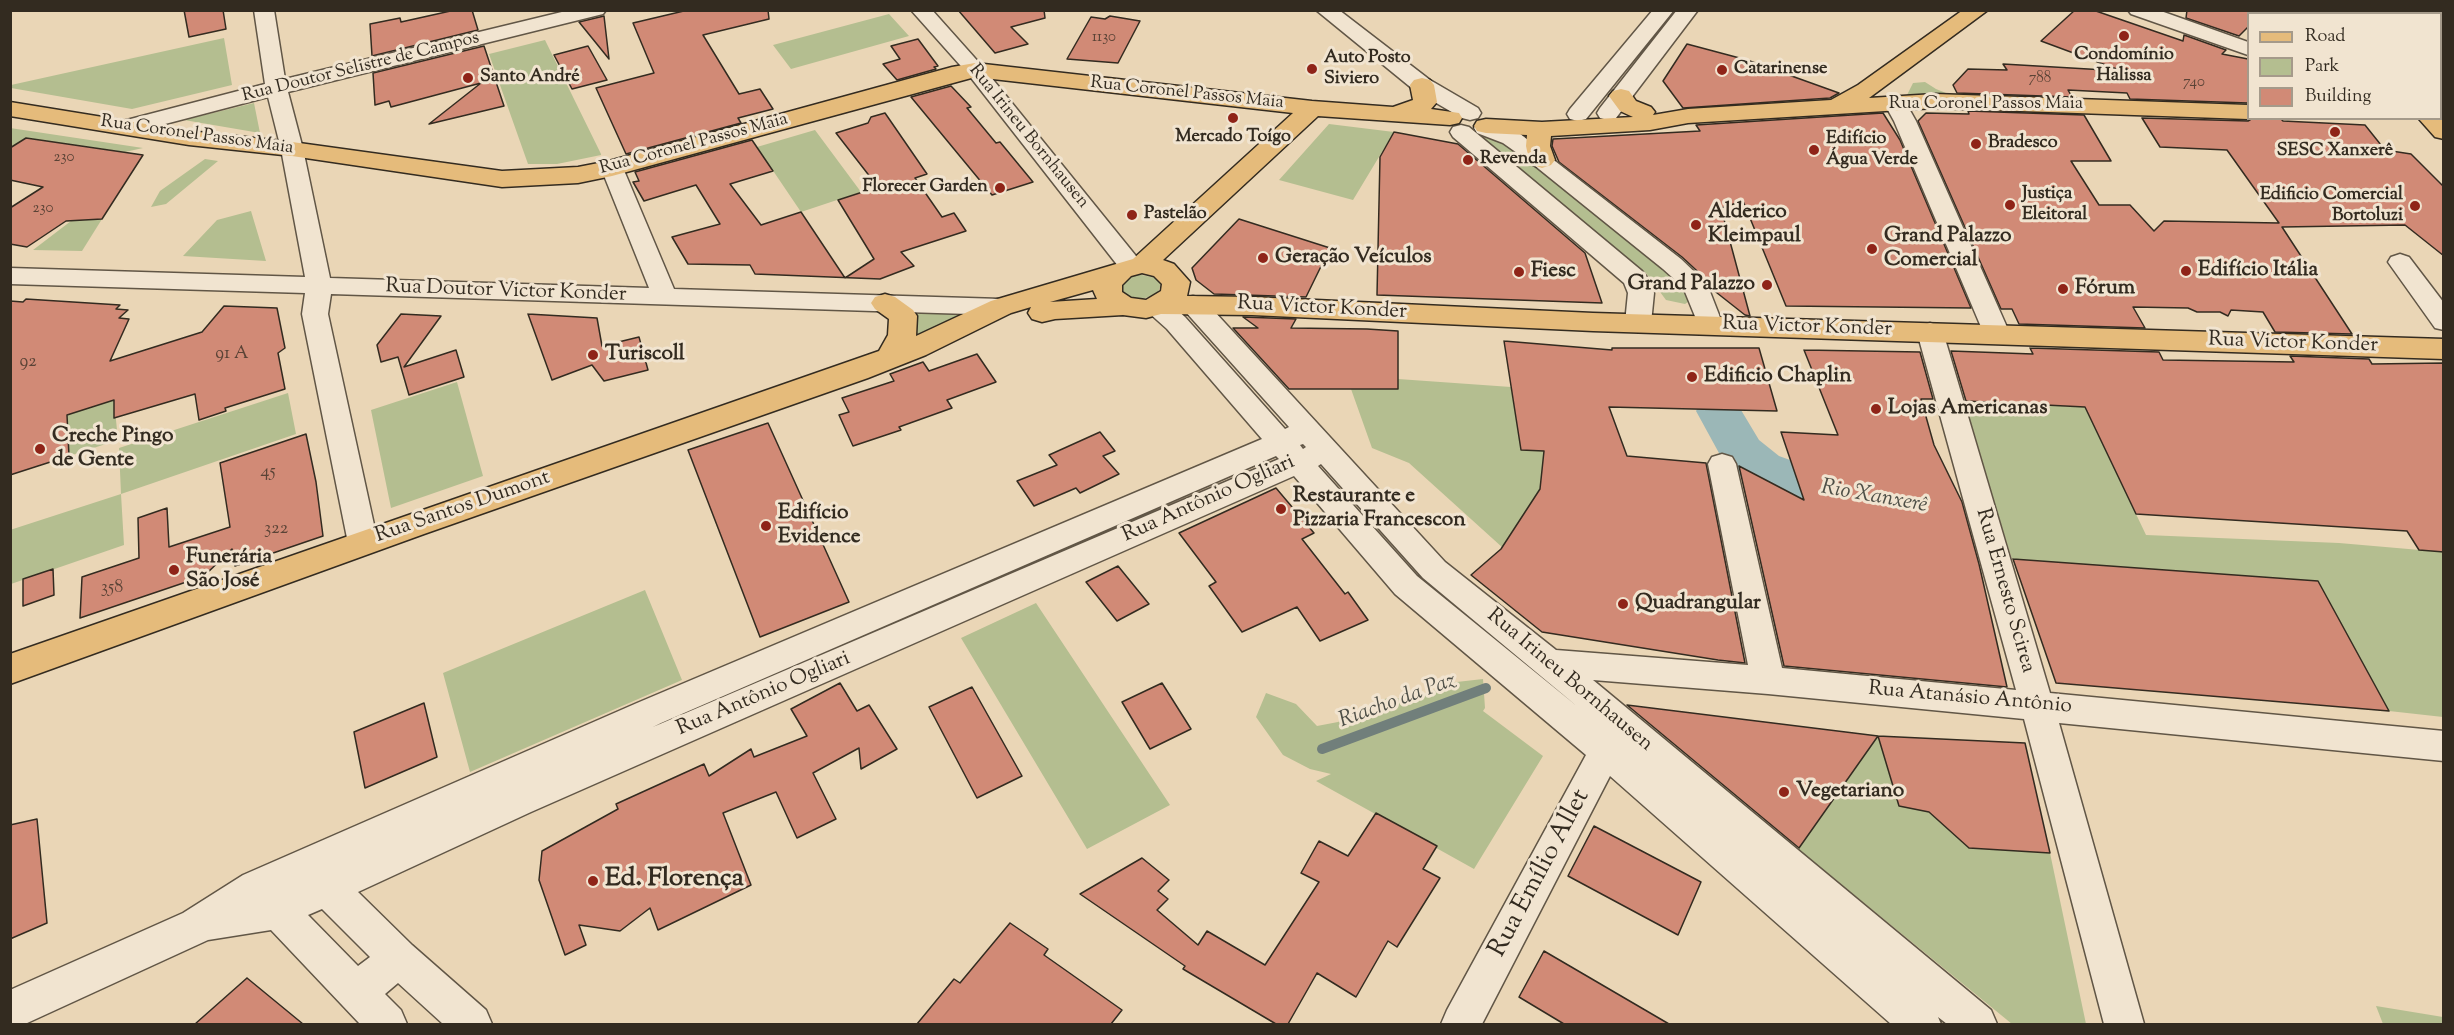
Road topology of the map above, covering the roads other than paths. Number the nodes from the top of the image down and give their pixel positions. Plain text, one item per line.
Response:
1 (264, 10) edge
2 (596, 10) edge
3 (921, 10) edge
4 (1326, 10) edge
5 (1978, 10) edge
6 (2138, 10) edge
7 (1674, 13) edge
8 (2247, 49) edge
9 (1616, 69) junction
10 (975, 70) junction
11 (1925, 72) junction
12 (1638, 75) junction
13 (1422, 85) junction
14 (276, 88) junction
15 (1615, 105) junction
16 (1835, 107) junction
17 (1312, 108) junction
18 (10, 109) edge
19 (1901, 109) junction
20 (2247, 112) edge
21 (1386, 113) junction
22 (1578, 114) junction
23 (1688, 116) junction
24 (2430, 120) edge
25 (1467, 122) junction
26 (127, 127) junction
27 (1542, 129) junction
28 (2444, 132) edge
29 (292, 149) junction
30 (1542, 160) junction
31 (612, 168) junction
32 (1193, 221) junction
33 (2400, 262) dead end
34 (1129, 269) junction
35 (10, 276) edge
36 (319, 286) junction
37 (1172, 296) junction
38 (665, 297) junction
39 (885, 303) junction
40 (1123, 306) junction
41 (1252, 306) junction
42 (1001, 307) junction
43 (1055, 310) junction
44 (2444, 322) edge
45 (1638, 323) junction
46 (1710, 325) junction
47 (1930, 332) junction
48 (1997, 334) junction
49 (1222, 347) junction
50 (2444, 349) edge
51 (904, 352) junction
52 (1311, 454) junction
53 (1722, 464) dead end
54 (363, 543) junction
55 (1496, 660) junction
56 (1550, 664) junction
57 (10, 669) edge
58 (1768, 680) junction
59 (2037, 706) junction
60 (1613, 737) junction
61 (2444, 746) edge
62 (314, 876) junction
63 (266, 899) junction
64 (1833, 925) junction
65 (398, 958) junction
66 (356, 993) junction
67 (10, 1011) edge
68 (387, 1024) edge
69 (472, 1024) edge
70 (1461, 1024) edge
71 (1921, 1024) edge
72 (1977, 1024) edge
73 (2124, 1024) edge

1 - 14 street
2 - 14 street, Rua Doutor Selistre de Campos
3 - 10 street, Rua Irineu Bornhausen
4 - 13 street
5 - 11 main road
6 - 8 street
7 - 9 street
7 - 12 street
9 - 12 street
9 - 22 street
10 - 17 main road, Rua Coronel Passos Maia
10 - 31 main road, Rua Coronel Passos Maia
10 - 34 street, Rua Irineu Bornhausen
11 - 16 main road
11 - 19 main road
11 - 19 main road
11 - 20 main road, Rua Coronel Passos Maia
12 - 15 street
13 - 21 main road
13 - 25 street
14 - 26 street, Rua Doutor Selistre de Campos
14 - 29 street
15 - 22 main road, Rua Coronel Passos Maia
15 - 23 main road, Rua Coronel Passos Maia
15 - 27 main road
16 - 19 main road, Rua Coronel Passos Maia
16 - 23 main road, Rua Coronel Passos Maia
17 - 21 main road, Rua Coronel Passos Maia
17 - 32 main road
18 - 26 main road, Rua Coronel Passos Maia
19 - 48 street
21 - 25 main road, Rua Coronel Passos Maia
22 - 25 main road, Rua Coronel Passos Maia
23 - 27 main road, Rua Coronel Passos Maia
24 - 28 main road
25 - 27 main road, Rua Coronel Passos Maia
25 - 30 street
25 - 45 street
26 - 29 main road, Rua Coronel Passos Maia
27 - 30 main road
29 - 31 main road, Rua Coronel Passos Maia
29 - 36 street
30 - 46 street
31 - 38 street
32 - 34 main road
32 - 37 main road
33 - 44 street
34 - 37 main road
34 - 40 main road
34 - 42 main road, Rua Santos Dumont
35 - 36 street, Rua Doutor Victor Konder
36 - 38 street, Rua Doutor Victor Konder
36 - 54 street
37 - 40 main road, Rua Santos Dumont
37 - 41 main road, Rua Victor Konder
37 - 49 street, Rua Irineu Bornhausen
38 - 39 street, Rua Doutor Victor Konder
39 - 42 street, Rua Doutor Victor Konder
39 - 51 main road
40 - 43 main road, Rua Santos Dumont
41 - 45 main road, Rua Victor Konder
41 - 49 main road
42 - 43 main road
42 - 51 main road, Rua Santos Dumont
43 - 51 main road, Rua Santos Dumont
45 - 46 main road, Rua Victor Konder
46 - 47 main road, Rua Victor Konder
47 - 48 main road, Rua Victor Konder
47 - 59 street, Rua Ernesto Scirea
48 - 50 main road, Rua Victor Konder
49 - 52 street, Rua Irineu Bornhausen
51 - 54 main road, Rua Santos Dumont
52 - 55 street, Rua Irineu Bornhausen
52 - 56 street, Rua Irineu Bornhausen
52 - 62 street, Rua Antônio Ogliari
53 - 58 street
54 - 57 main road, Rua Santos Dumont
55 - 56 street, Rua Atanásio Antônio
55 - 60 street, Rua Irineu Bornhausen
56 - 58 street, Rua Atanásio Antônio
56 - 60 street, Rua Irineu Bornhausen
58 - 59 street, Rua Atanásio Antônio
59 - 61 street, Rua Atanásio Antônio
59 - 73 street, Rua Ernesto Scirea
60 - 64 street, Rua Irineu Bornhausen
60 - 70 street, Rua Emílio Allet
62 - 63 street, Rua Antônio Ogliari
62 - 65 street
63 - 66 street
63 - 67 street, Rua Antônio Ogliari
64 - 71 street, Rua Irineu Bornhausen
64 - 72 street, Rua Irineu Bornhausen
65 - 66 street
65 - 69 street
66 - 68 street

